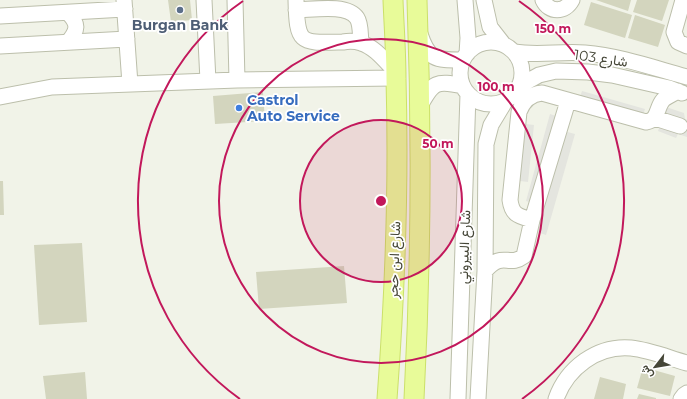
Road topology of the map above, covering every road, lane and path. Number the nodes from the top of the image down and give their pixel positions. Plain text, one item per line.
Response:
1 (204, 0) edge
2 (235, 0) edge
3 (393, 0) edge
4 (417, 0) edge
5 (465, 0) edge
6 (484, 0) edge
7 (543, 0) edge
8 (572, 0) edge
9 (683, 0) edge
10 (125, 5) edge
11 (296, 5) edge
12 (68, 13) junction
13 (0, 16) edge
14 (418, 28) junction
15 (127, 39) junction
16 (68, 42) junction
17 (361, 42) junction
18 (0, 46) edge
19 (687, 46) edge
20 (509, 49) junction
21 (465, 57) junction
22 (396, 75) junction
23 (687, 78) edge
24 (237, 80) junction
25 (208, 81) junction
26 (130, 84) junction
27 (519, 86) junction
28 (466, 90) junction
29 (682, 93) edge
30 (0, 97) edge
31 (506, 100) junction
32 (568, 100) junction
33 (420, 106) junction
34 (655, 118) junction
35 (680, 126) dead end
36 (532, 220) junction
37 (486, 241) junction
38 (526, 246) junction
39 (485, 271) junction
40 (687, 363) edge
41 (687, 393) edge
42 (387, 399) edge
43 (414, 399) edge
44 (458, 399) edge
45 (478, 399) edge
46 (556, 399) edge
47 (681, 399) edge

1 - 25 street
2 - 24 street
3 - 22 main road, شارع ابن حجر
4 - 14 main road, شارع ابن حجر
5 - 21 street
6 - 20 street
7 - 8 street
9 - 19 street
10 - 12 street
10 - 15 street
11 - 17 street
11 - 17 street
12 - 13 street
12 - 16 street
14 - 21 street
14 - 33 main road, شارع ابن حجر
15 - 16 street
15 - 26 street
16 - 18 street
17 - 22 street
20 - 21 street
20 - 23 street, شارع 103
20 - 27 street
21 - 28 street
22 - 24 street
22 - 42 main road, شارع ابن حجر
24 - 25 street
25 - 26 street
26 - 30 street
27 - 29 street, شارع 103
27 - 31 street
28 - 31 street
28 - 33 street
28 - 44 street, شارع البيروني
29 - 34 street
31 - 37 street, شارع البيروني
32 - 34 street
32 - 36 street
32 - 36 street
33 - 43 main road, شارع ابن حجر
34 - 35 street
36 - 38 street
37 - 38 street
37 - 39 street, شارع البيروني
38 - 39 street
39 - 45 street, شارع البيروني
40 - 46 street
41 - 47 street

